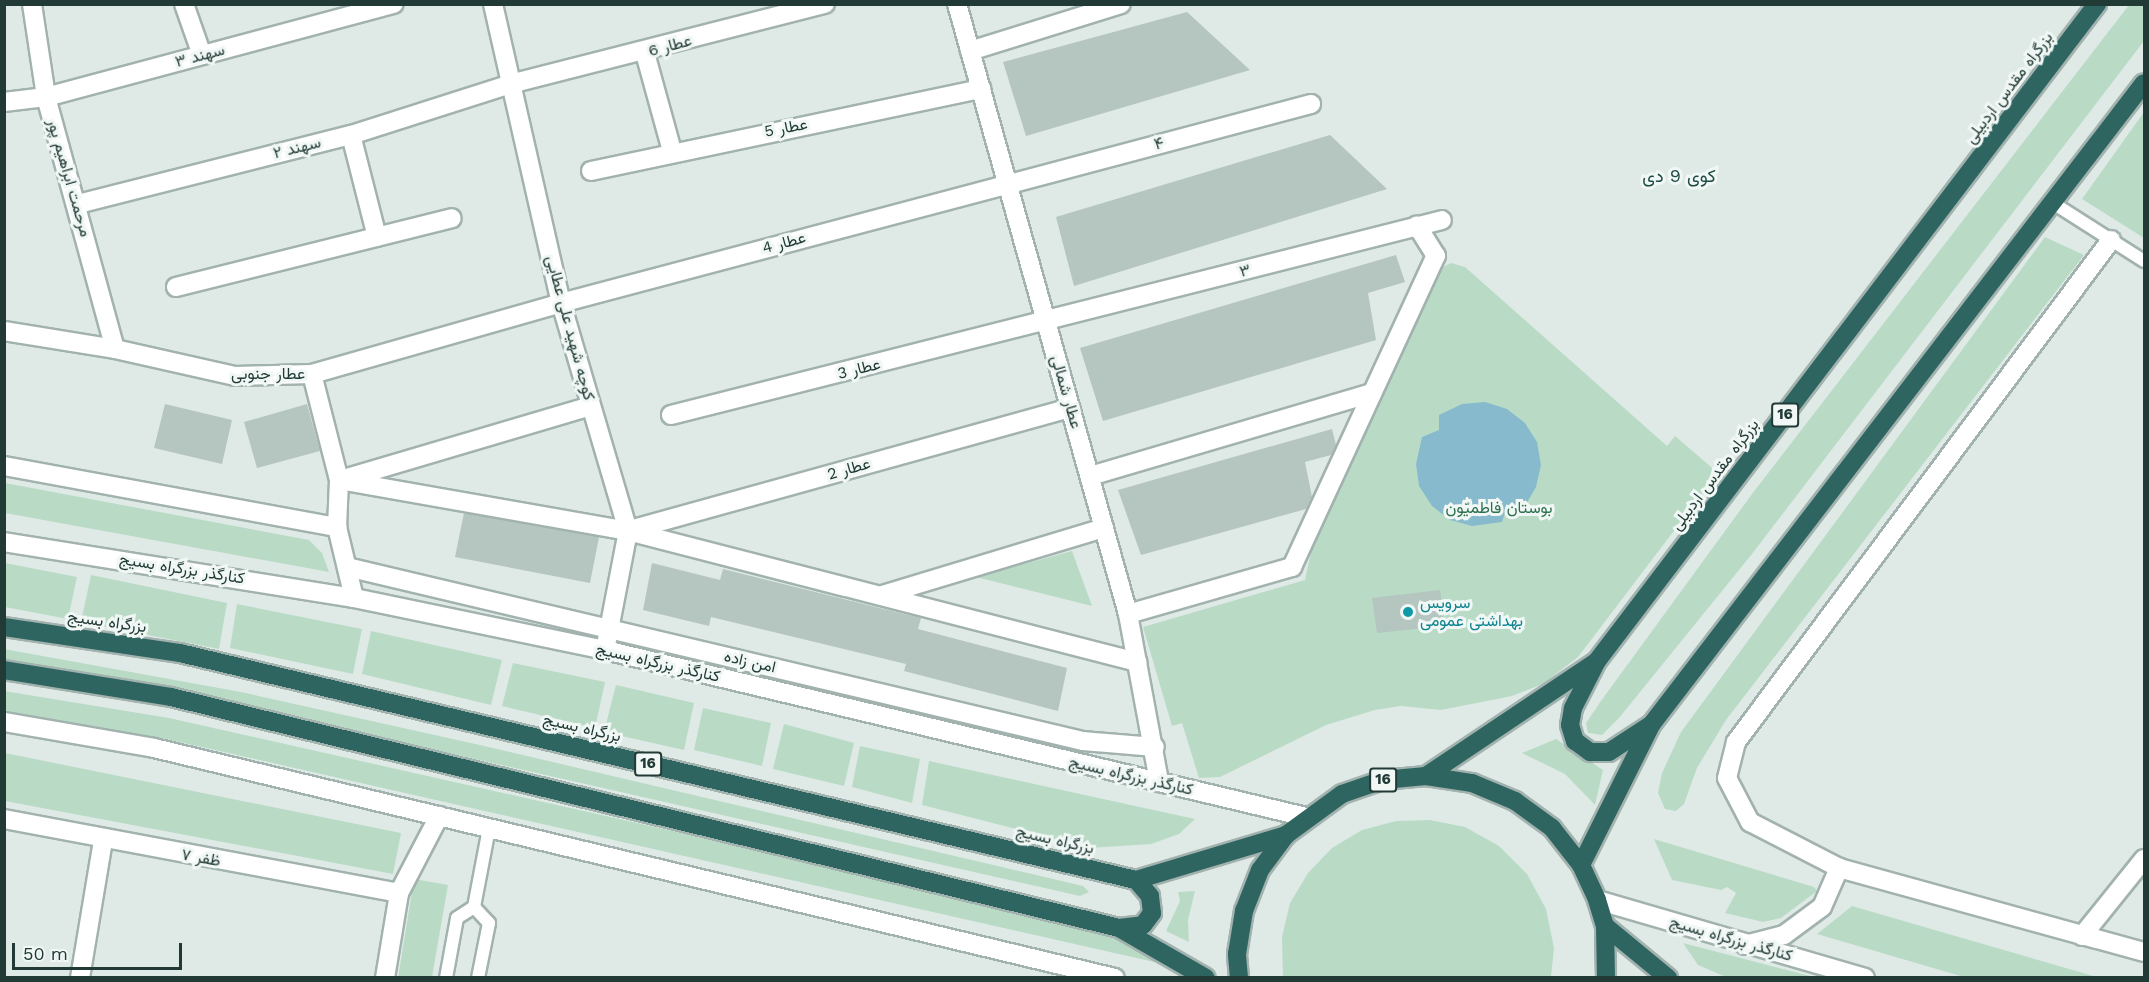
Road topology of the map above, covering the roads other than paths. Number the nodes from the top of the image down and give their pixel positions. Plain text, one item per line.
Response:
1 (32, 4) edge
2 (184, 4) edge
3 (393, 4) edge
4 (493, 4) edge
5 (825, 4) edge
6 (957, 4) edge
7 (1121, 4) edge
8 (2097, 4) edge
9 (970, 51) junction
10 (645, 53) junction
11 (202, 55) junction
12 (514, 83) junction
13 (2143, 88) edge
14 (981, 89) junction
15 (46, 96) junction
16 (4, 102) edge
17 (1311, 104) dead end
18 (351, 135) junction
19 (672, 151) junction
20 (591, 171) dead end
21 (1007, 183) junction
22 (2053, 203) junction
23 (78, 204) junction
24 (452, 218) dead end
25 (1442, 220) dead end
26 (1417, 226) junction
27 (377, 237) junction
28 (2111, 240) junction
29 (2145, 261) edge
30 (176, 287) dead end
31 (561, 303) junction
32 (1047, 323) junction
33 (4, 331) edge
34 (115, 349) junction
35 (312, 374) junction
36 (1372, 393) junction
37 (590, 406) junction
38 (1070, 408) junction
39 (671, 415) dead end
40 (4, 466) edge
41 (1090, 476) junction
42 (339, 480) junction
43 (337, 527) junction
44 (1104, 528) junction
45 (628, 531) junction
46 (4, 542) edge
47 (347, 567) junction
48 (881, 596) junction
49 (354, 598) junction
50 (1128, 614) junction
51 (4, 627) edge
52 (609, 628) junction
53 (605, 650) junction
54 (1597, 661) junction
55 (1137, 662) junction
56 (4, 670) edge
57 (4, 722) edge
58 (1651, 725) junction
59 (1155, 747) junction
60 (1426, 776) junction
61 (1159, 782) junction
62 (439, 816) junction
63 (1306, 817) junction
64 (4, 819) edge
65 (489, 828) junction
66 (1286, 835) junction
67 (104, 840) junction
68 (2145, 858) edge
69 (1581, 865) junction
70 (1839, 868) junction
71 (1136, 880) junction
72 (399, 893) junction
73 (1598, 900) junction
74 (474, 907) junction
75 (1605, 926) junction
76 (1119, 928) junction
77 (2082, 936) junction
78 (1745, 945) junction
79 (2145, 952) edge
80 (80, 978) edge
81 (385, 978) edge
82 (446, 978) edge
83 (478, 978) edge
84 (1115, 978) edge
85 (1206, 978) edge
86 (1239, 978) edge
87 (1606, 978) edge
88 (1668, 978) edge
89 (1865, 978) edge

1 - 15 street, مرحمت ابراهیم پور
2 - 11 street
3 - 11 street, سهند ۳
4 - 12 street, کوچه شهید علی عطایی
5 - 10 street, عطار 6
6 - 9 street, عطار شمالی
7 - 9 street
8 - 54 highway, بزرگراه مقدس اردبیلی / 16
9 - 14 street, عطار شمالی
10 - 12 street, عطار 6
10 - 19 street
11 - 15 street, سهند ۳
12 - 18 street, سهند ۲
12 - 31 street, کوچه شهید علی عطایی
13 - 22 highway
14 - 19 street, عطار 5
14 - 21 street, عطار شمالی
15 - 16 street, سهند ۳
15 - 23 street, مرحمت ابراهیم پور
17 - 21 street, ۴
18 - 23 street, سهند ۲
18 - 27 street
19 - 20 street, عطار 5
21 - 31 street, عطار 4
21 - 32 street, عطار شمالی
22 - 28 lane
22 - 58 highway
23 - 34 street, مرحمت ابراهیم پور
24 - 27 street
25 - 26 street, ۳
26 - 32 street, ۳
26 - 36 street
27 - 30 street
28 - 29 lane
28 - 70 street
31 - 35 street, عطار جنوبی
31 - 37 street, کوچه شهید علی عطایی
32 - 38 street, عطار شمالی
32 - 39 street, عطار 3
33 - 34 street, عطار جنوبی
34 - 35 street, عطار جنوبی
35 - 42 street
36 - 41 street
36 - 50 street
37 - 42 street
37 - 45 street, کوچه شهید علی عطایی
38 - 41 street, عطار شمالی
38 - 45 street, عطار 2
40 - 43 street
41 - 44 street, عطار شمالی
42 - 43 street
42 - 45 street
43 - 47 street
44 - 48 street
44 - 50 street, عطار شمالی
45 - 48 street
45 - 52 street, کوچه شهید علی عطایی
46 - 49 street, کنارگذر بزرگراه بسیج
47 - 49 street
47 - 52 street, امن زاده
48 - 55 street
49 - 53 street, کنارگذر بزرگراه بسیج
50 - 55 street, عطار شمالی
51 - 71 highway, بزرگراه بسیج / 16
52 - 53 street, کوچه شهید علی عطایی
52 - 59 street, امن زاده
53 - 61 street, کنارگذر بزرگراه بسیج
54 - 58 highway
54 - 60 highway, بزرگراه مقدس اردبیلی / 16
55 - 59 street, عطار شمالی
56 - 76 highway
57 - 62 street
58 - 69 highway
59 - 61 street, عطار شمالی
60 - 63 highway, 16
60 - 69 highway, 16
61 - 63 street, کنارگذر بزرگراه بسیج
62 - 65 street
62 - 72 street
63 - 66 highway, 16
64 - 67 street, ظفر ۷
65 - 74 lane
65 - 84 street
66 - 71 highway, 16
66 - 86 highway, 16
67 - 72 street, ظفر ۷
67 - 80 street
68 - 77 street
69 - 73 highway, 16
70 - 77 street
70 - 78 street
71 - 76 highway
72 - 81 street
73 - 75 highway, 16
73 - 78 street, کنارگذر بزرگراه بسیج
74 - 82 lane
74 - 83 lane
75 - 87 highway, 16
75 - 88 highway
76 - 85 highway
77 - 79 street
78 - 89 street, کنارگذر بزرگراه بسیج

